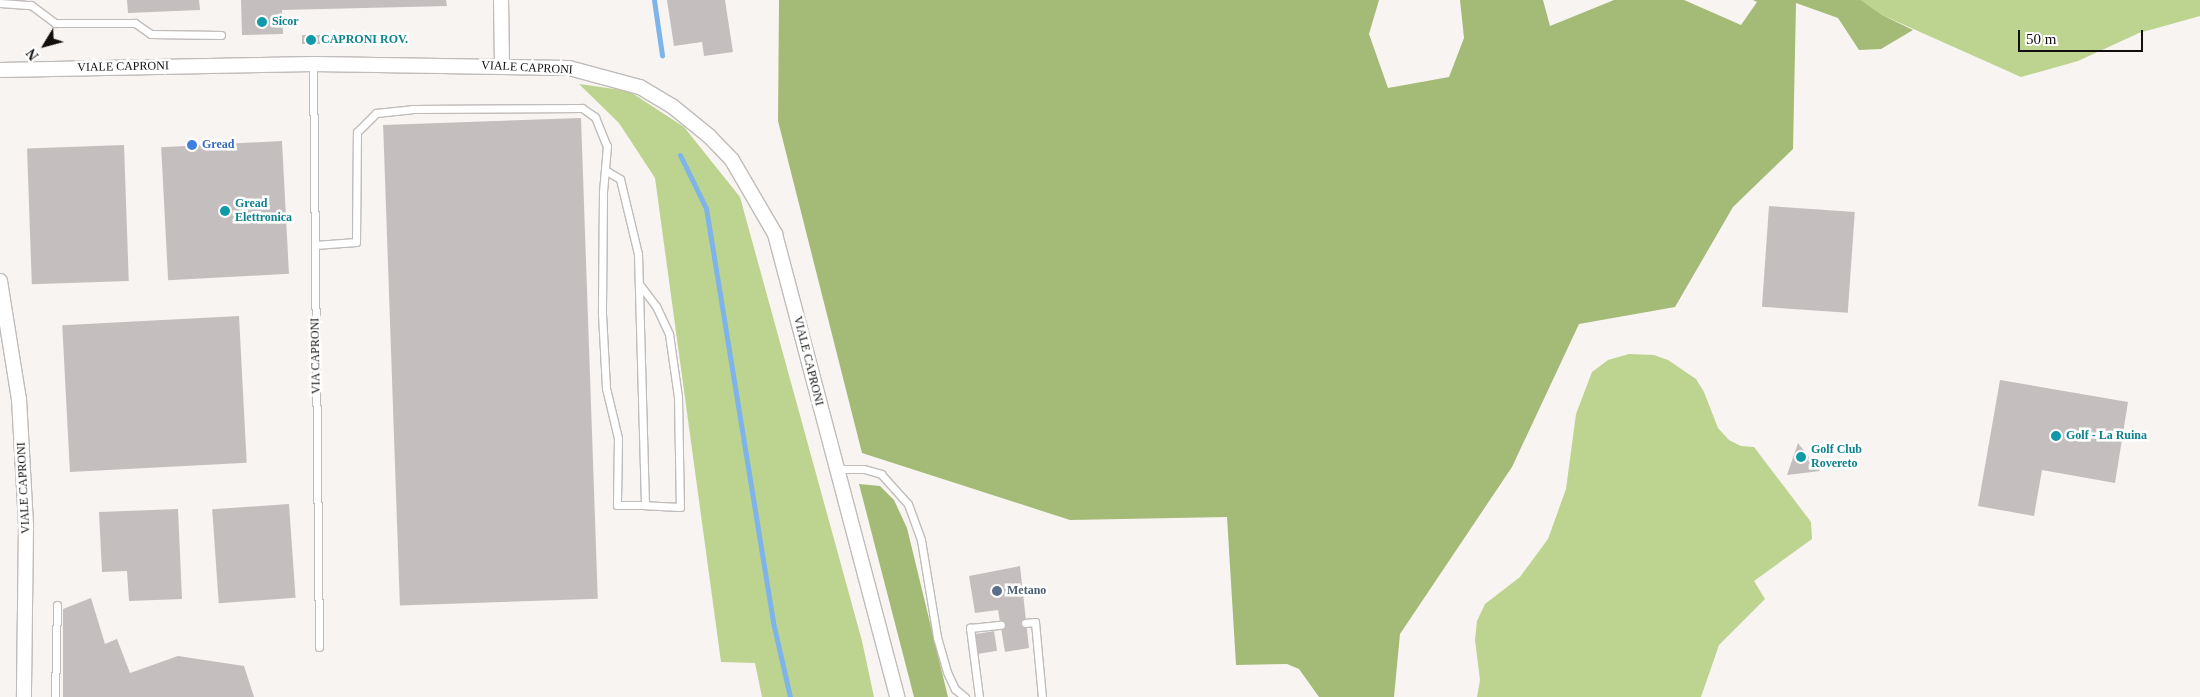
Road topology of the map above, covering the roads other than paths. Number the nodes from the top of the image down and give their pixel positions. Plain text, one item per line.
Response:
1 (502, 0) edge
2 (0, 3) edge
3 (221, 35) dead end
4 (313, 64) junction
5 (502, 66) junction
6 (0, 70) edge
7 (605, 170) junction
8 (315, 245) junction
9 (0, 281) edge
10 (639, 284) junction
11 (839, 469) junction
12 (645, 505) junction
13 (57, 605) dead end
14 (1025, 623) dead end
15 (1001, 625) dead end
16 (319, 647) dead end
17 (24, 697) edge
18 (54, 697) edge
19 (897, 697) edge
20 (965, 697) edge
21 (979, 697) edge
22 (1042, 697) edge

1 - 5 street
2 - 3 lane
4 - 5 street, VIALE CAPRONI
4 - 6 street, VIALE CAPRONI
4 - 8 lane, VIA CAPRONI
5 - 11 street, VIALE CAPRONI
7 - 8 lane
7 - 10 lane
7 - 12 lane
8 - 16 lane, VIA CAPRONI
9 - 17 street, VIALE CAPRONI
10 - 12 lane
10 - 12 lane
11 - 19 street, VIALE CAPRONI
11 - 20 lane
13 - 18 lane
14 - 22 lane
15 - 21 lane

